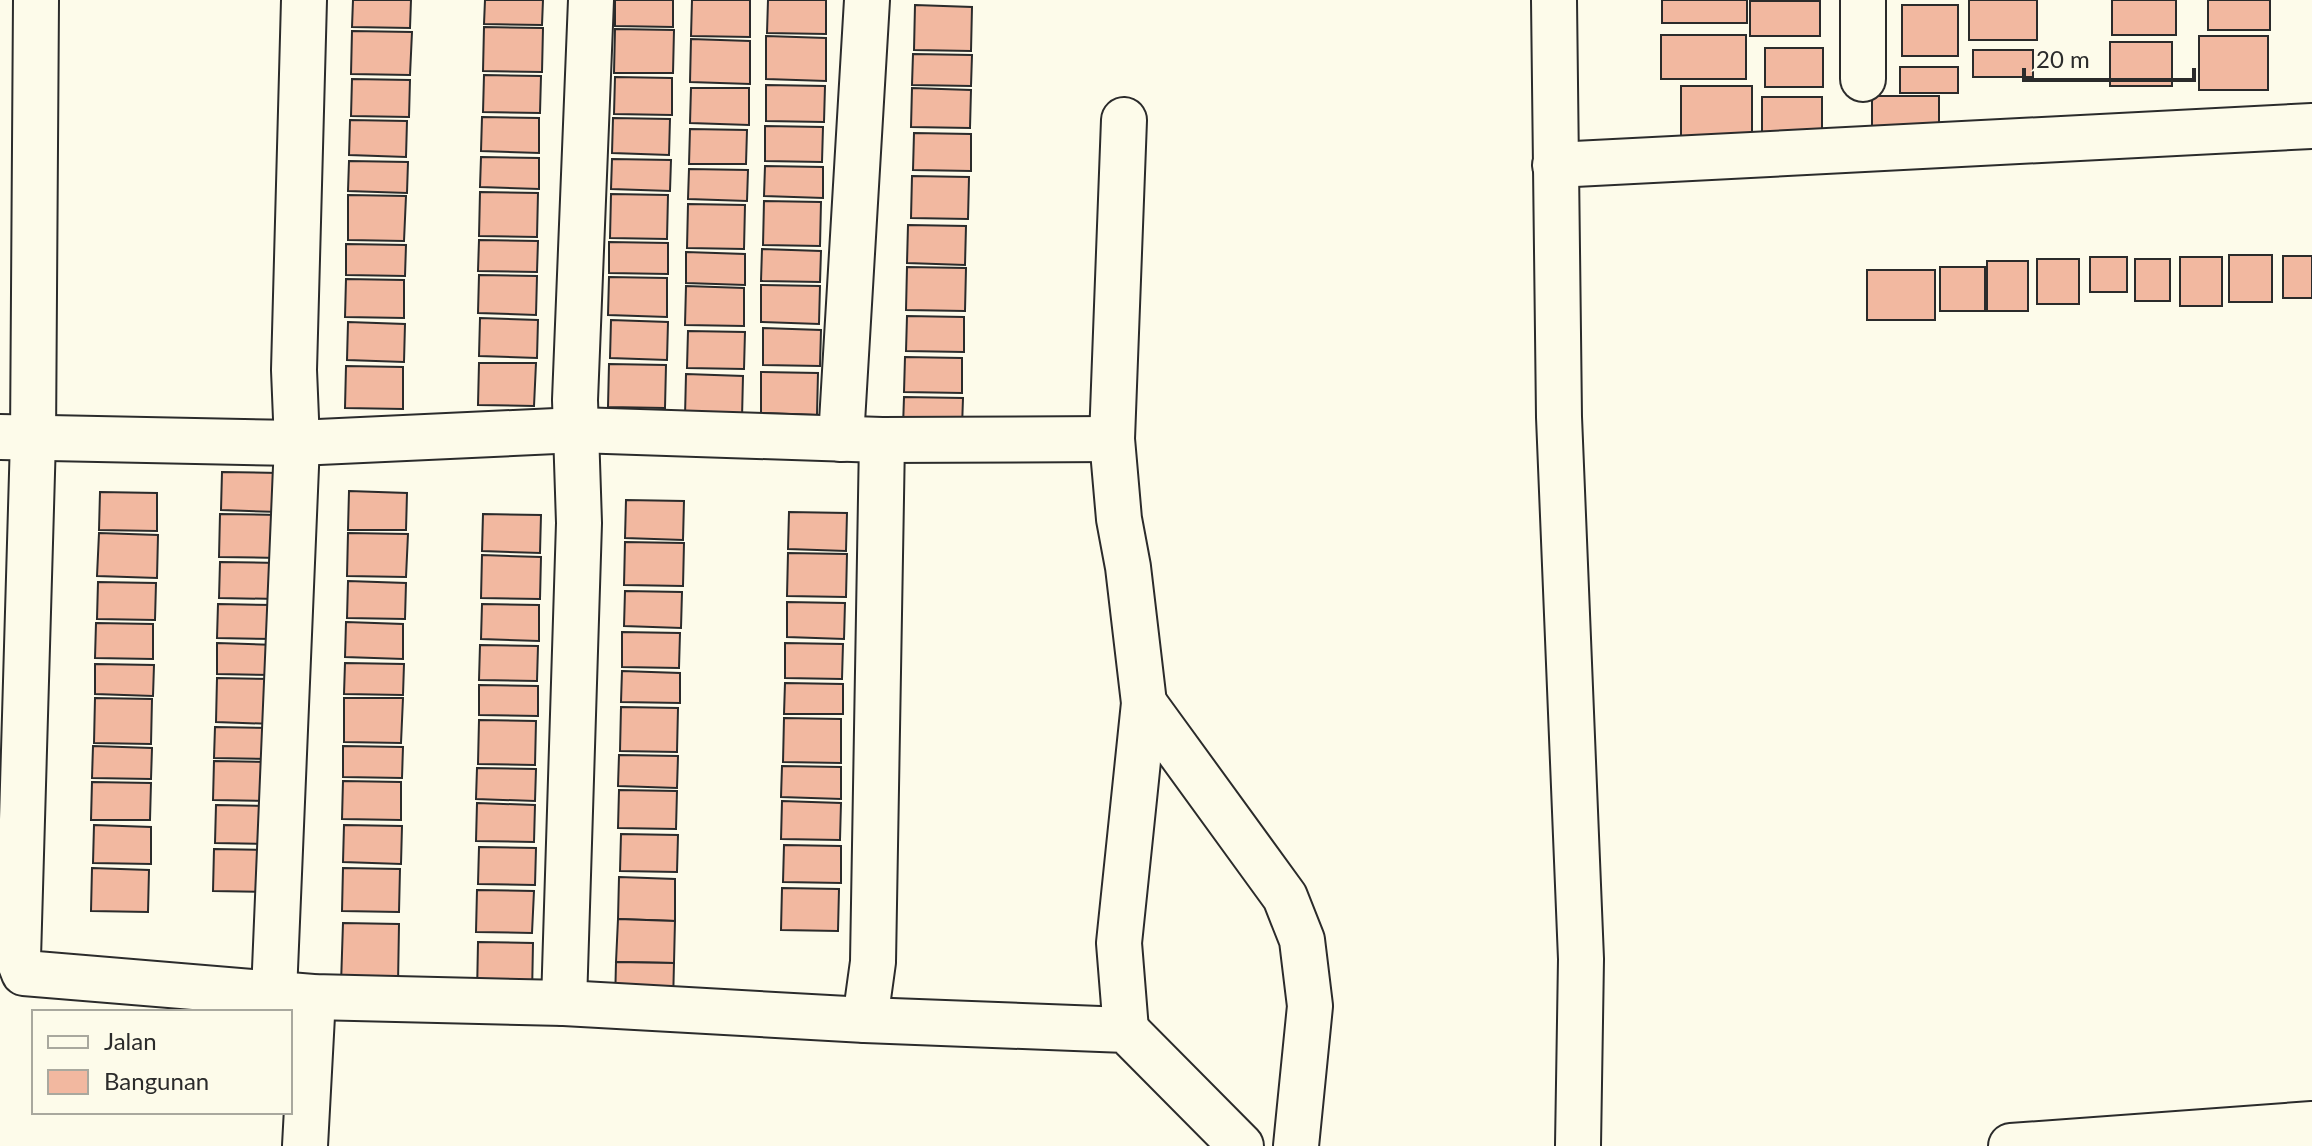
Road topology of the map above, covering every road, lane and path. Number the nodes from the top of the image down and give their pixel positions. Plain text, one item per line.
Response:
1 (36, 0) edge
2 (304, 0) edge
3 (591, 0) edge
4 (867, 0) edge
5 (1554, 0) edge
6 (1863, 0) edge
7 (1863, 79) dead end
8 (1124, 120) dead end
9 (2312, 126) edge
10 (1555, 165) junction
11 (577, 430) junction
12 (16, 438) edge
13 (1112, 439) junction
14 (861, 440) junction
15 (297, 443) junction
16 (1144, 703) junction
17 (63, 994) edge
18 (293, 995) junction
19 (564, 1003) junction
20 (865, 1020) junction
21 (1126, 1030) junction
22 (2312, 1124) edge
23 (305, 1146) edge
24 (1241, 1146) edge
25 (1296, 1146) edge
26 (1578, 1146) edge
27 (2011, 1146) edge

1 - 12 street
2 - 15 street
3 - 11 street
4 - 14 street
5 - 10 street
6 - 7 street
8 - 13 street
9 - 10 street
10 - 26 street
11 - 14 street
11 - 15 street
11 - 19 street
12 - 15 street
12 - 17 street
13 - 14 street
13 - 16 street
14 - 20 street
15 - 18 street
16 - 21 street
16 - 25 street
17 - 18 street
18 - 19 street
18 - 23 street
19 - 20 street
20 - 21 street
21 - 24 street
22 - 27 street

